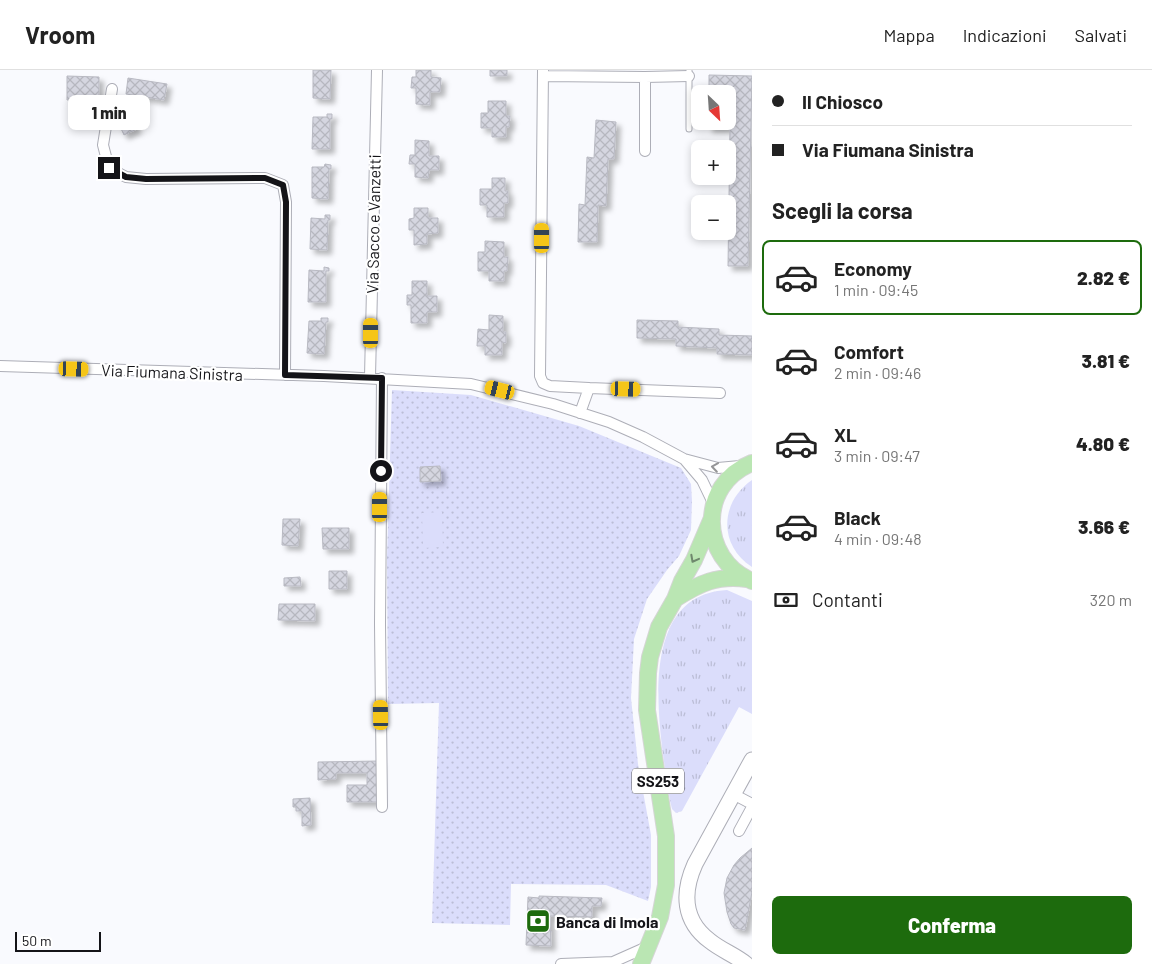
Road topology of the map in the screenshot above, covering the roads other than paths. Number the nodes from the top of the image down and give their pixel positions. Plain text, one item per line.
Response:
1 (376, 70) edge
2 (543, 73) edge
3 (689, 73) edge
4 (645, 76) junction
5 (112, 89) dead end
6 (689, 129) dead end
7 (645, 151) dead end
8 (0, 366) edge
9 (285, 375) junction
10 (370, 377) junction
11 (382, 378) junction
12 (588, 388) junction
13 (720, 393) dead end
14 (580, 413) junction
15 (684, 459) junction
16 (749, 464) edge
17 (713, 512) junction
18 (749, 580) edge
19 (675, 599) junction
20 (752, 760) edge
21 (733, 794) junction
22 (752, 806) edge
23 (382, 807) dead end
24 (739, 831) dead end
25 (649, 946) junction
26 (747, 962) edge
27 (562, 964) edge
28 (567, 964) edge
29 (641, 964) edge

1 - 10 street, Via Sacco e Vanzetti
2 - 4 street
2 - 12 street
3 - 4 street
3 - 6 lane
4 - 7 street
5 - 9 street
8 - 9 street, Via Fiumana Sinistra
9 - 10 street, Via Fiumana Sinistra
10 - 11 street, Via Fiumana Sinistra
11 - 14 street, Via Fiumana Sinistra
11 - 23 street
12 - 13 street
12 - 14 street
14 - 15 street, Via Fiumana Sinistra
16 -> 15 street, Via Fiumana Sinistra
15 - 17 street, Via Fiumana Sinistra
16 - 17 main road, SS253
17 - 18 main road
17 -> 19 main road, SS253
18 - 19 main road
19 - 25 main road, SS253
20 - 21 main road
21 - 22 street
21 - 26 main road
22 - 24 street
25 - 28 street
25 - 29 main road, SS253
27 - 28 street

